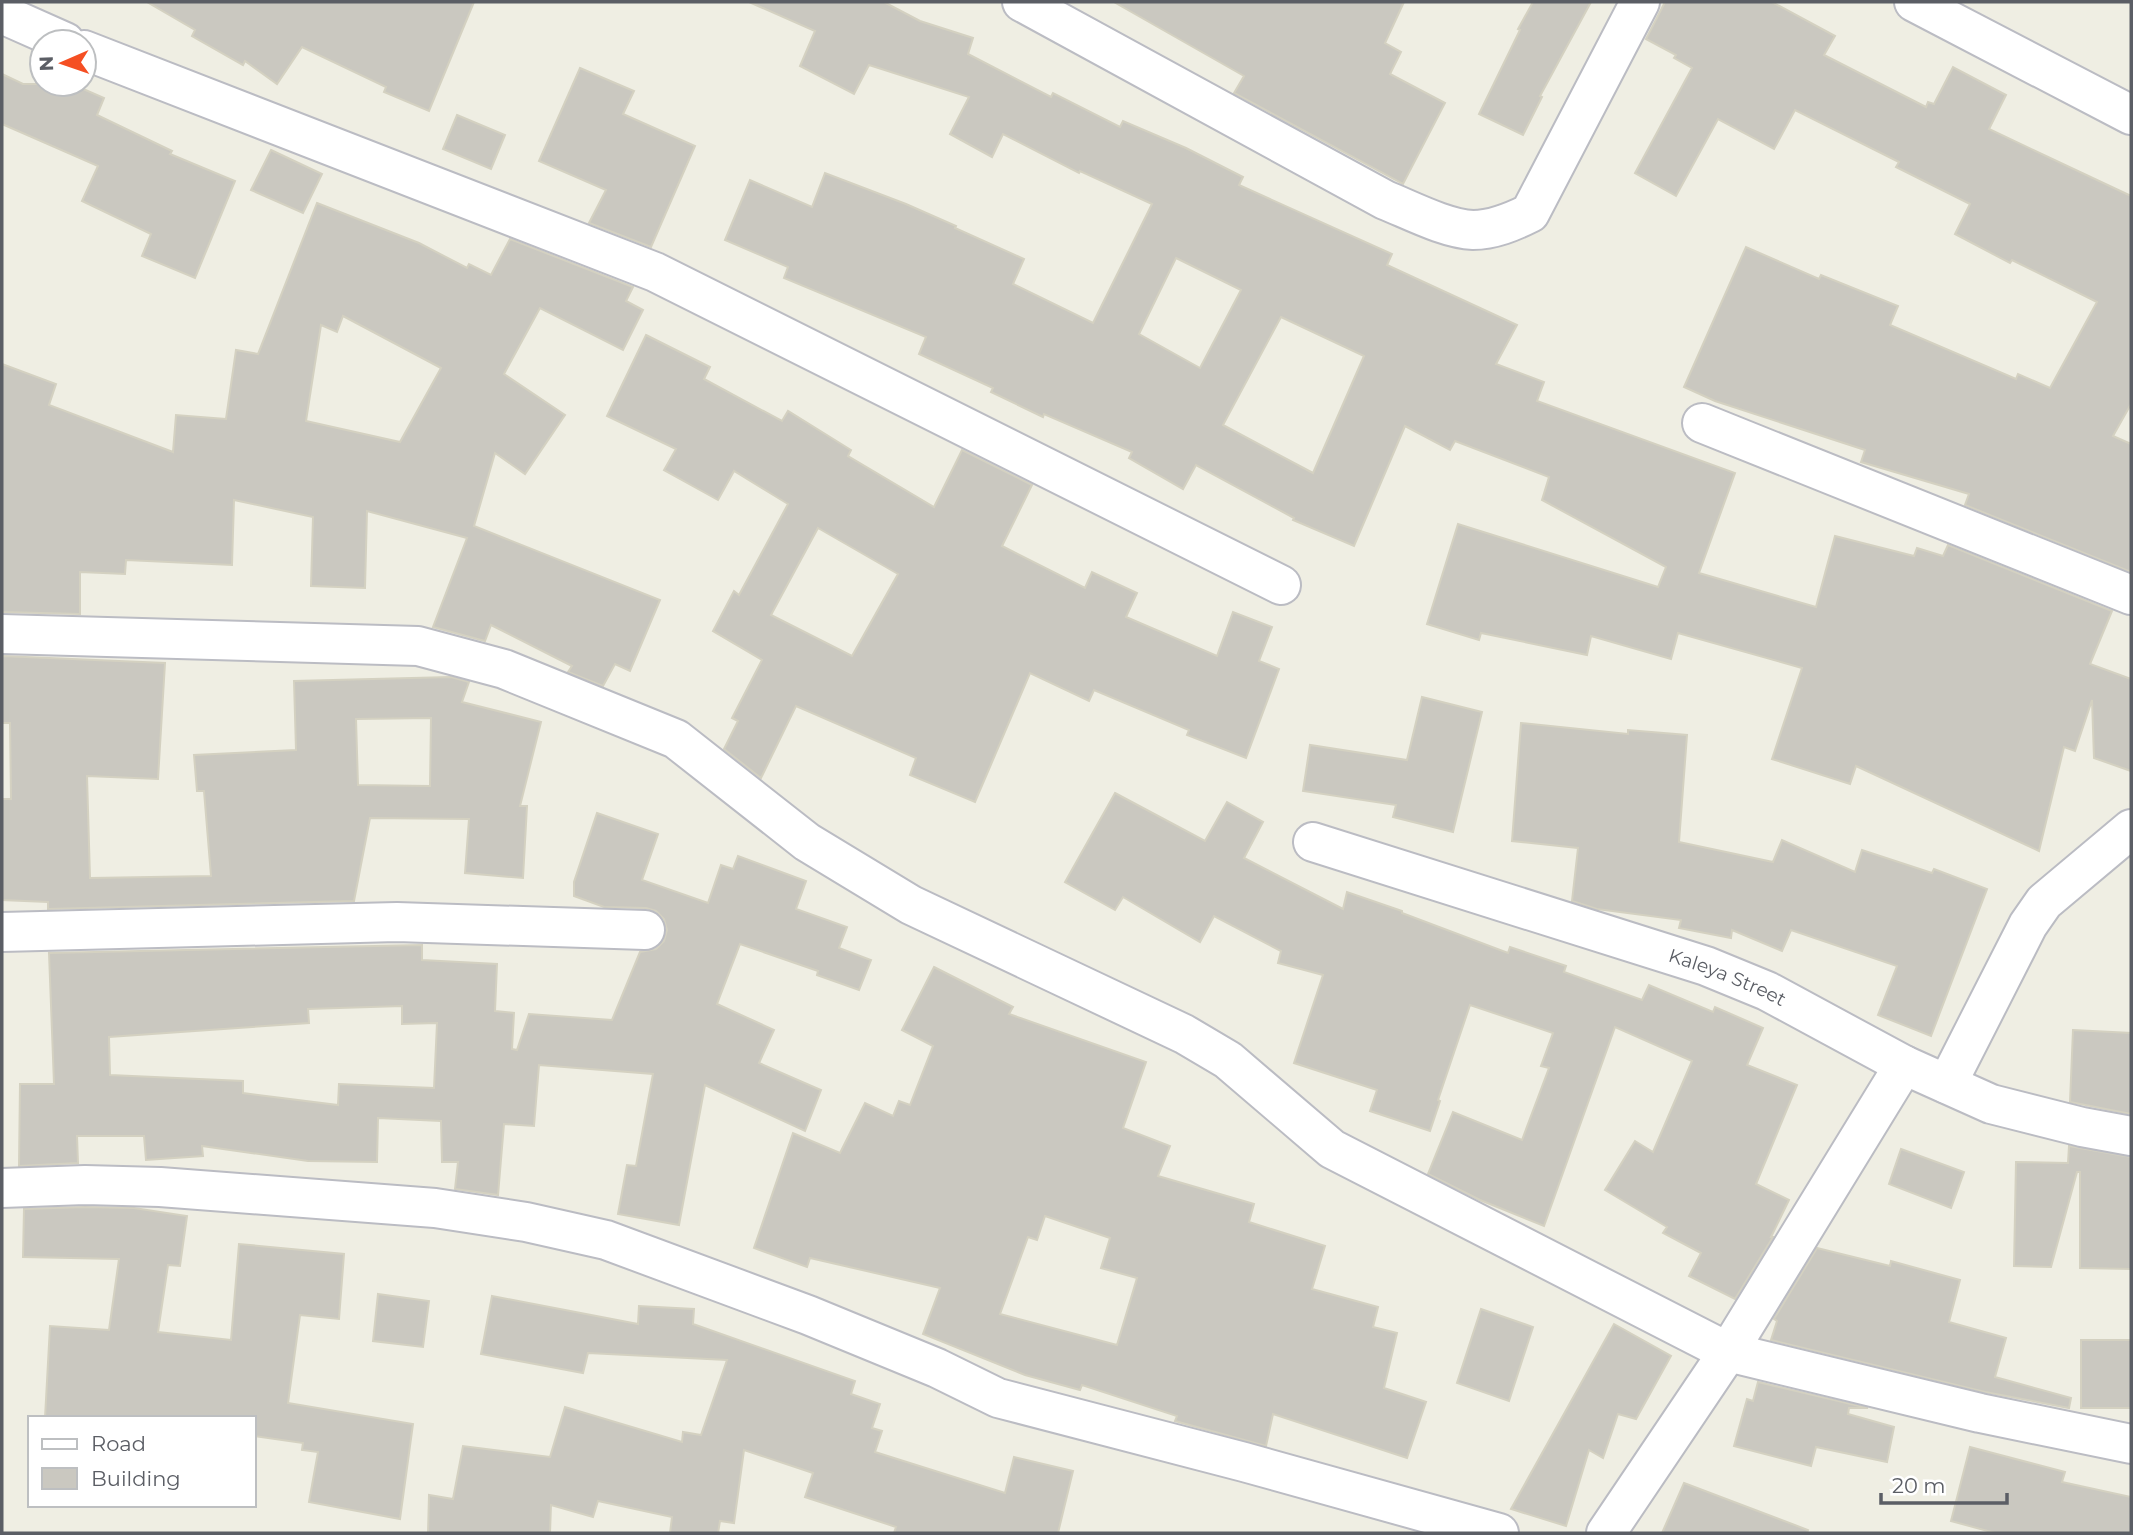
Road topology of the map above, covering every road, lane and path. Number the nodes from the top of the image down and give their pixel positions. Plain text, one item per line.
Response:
1 (1022, 2) edge
2 (1640, 2) edge
3 (1914, 2) edge
4 (2, 15) edge
5 (32, 28) edge
6 (98, 55) edge
7 (2131, 115) edge
8 (1702, 423) dead end
9 (1281, 585) dead end
10 (2131, 595) edge
11 (2, 634) edge
12 (2131, 829) edge
13 (1313, 842) dead end
14 (645, 930) dead end
15 (2, 932) edge
16 (1904, 1065) junction
17 (1947, 1084) junction
18 (2131, 1136) edge
19 (2, 1188) edge
20 (1728, 1352) junction
21 (2131, 1444) edge
22 (1499, 1533) edge
23 (1606, 1533) edge

1 - 2 street
3 - 7 street
4 - 5 street
6 - 9 street
8 - 10 street
11 - 20 street
12 - 17 street
13 - 16 street, Kaleya Street
14 - 15 street
16 - 17 street, Kaleya Street
16 - 20 street
17 - 18 street, Kaleya Street
19 - 22 street
20 - 21 street
20 - 23 street

